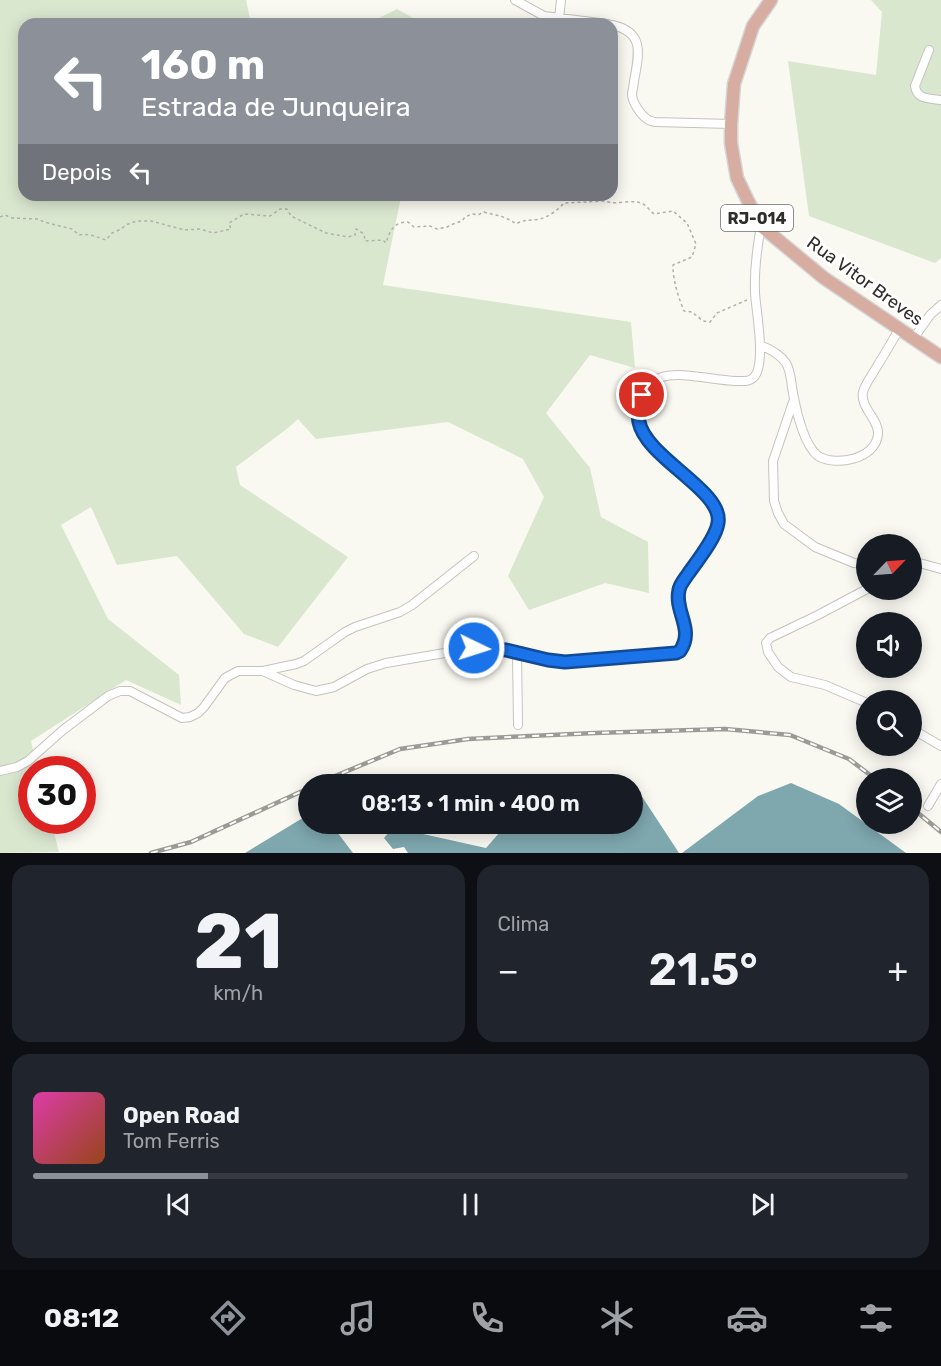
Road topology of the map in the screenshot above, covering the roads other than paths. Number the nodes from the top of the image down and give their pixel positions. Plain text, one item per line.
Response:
1 (515, 0) edge
2 (561, 0) edge
3 (771, 0) edge
4 (554, 18) edge
5 (559, 18) edge
6 (618, 26) edge
7 (929, 50) dead end
8 (941, 100) edge
9 (731, 124) junction
10 (761, 226) junction
11 (941, 305) edge
12 (899, 329) junction
13 (914, 338) junction
14 (760, 345) junction
15 (941, 357) edge
16 (794, 400) junction
17 (474, 556) dead end
18 (856, 562) edge
19 (922, 564) edge
20 (941, 569) edge
21 (856, 595) edge
22 (517, 652) junction
23 (263, 671) junction
24 (856, 698) edge
25 (518, 725) dead end
26 (922, 735) edge
27 (941, 746) edge
28 (0, 771) edge
29 (941, 784) edge
30 (928, 806) dead end

1 - 4 street
2 - 5 street
3 - 9 main road, Rua Vitor Breves / RJ-014
6 - 9 street
7 - 8 street
9 - 10 main road, Rua Vitor Breves / RJ-014
10 - 12 main road, Rua Vitor Breves / RJ-014
10 - 14 street
11 - 13 street
12 - 13 main road, Rua Vitor Breves / RJ-014
12 - 16 street
13 - 15 main road, Rua Vitor Breves / RJ-014
14 - 16 street
14 - 22 street
16 - 18 street
17 - 23 street
19 - 20 street
21 - 24 street
22 - 23 street
22 - 25 street
23 - 28 street
26 - 27 street
29 - 30 street

